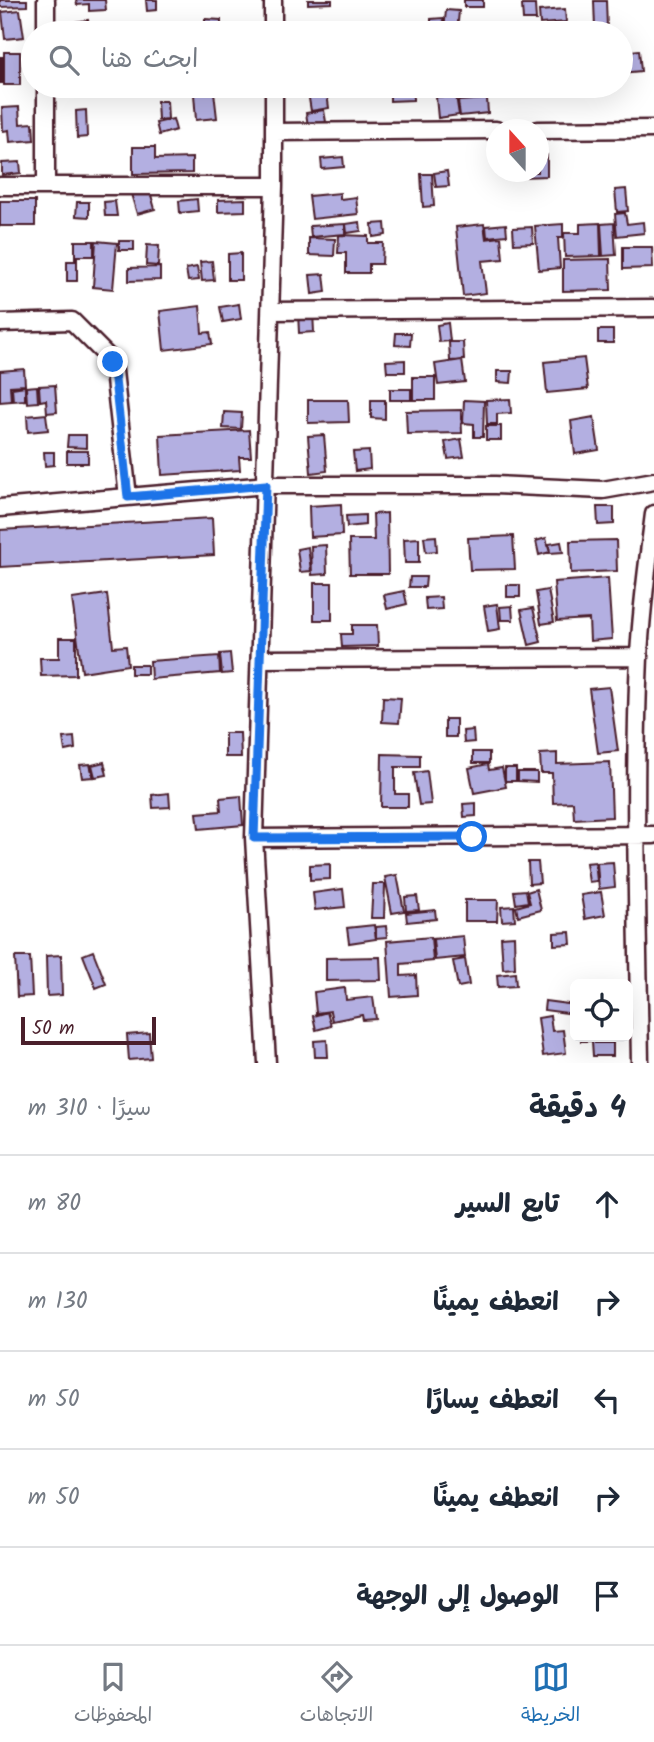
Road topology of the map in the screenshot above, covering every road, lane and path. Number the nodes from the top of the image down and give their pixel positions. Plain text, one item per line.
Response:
1 (46, 0) edge
2 (273, 0) edge
3 (46, 21) edge
4 (273, 21) edge
5 (46, 98) edge
6 (274, 98) edge
7 (654, 129) edge
8 (486, 130) edge
9 (549, 130) edge
10 (274, 132) junction
11 (0, 186) edge
12 (46, 186) junction
13 (274, 187) junction
14 (654, 308) edge
15 (271, 311) junction
16 (0, 323) edge
17 (654, 481) edge
18 (266, 485) junction
19 (128, 497) junction
20 (0, 508) edge
21 (654, 514) edge
22 (639, 657) junction
23 (260, 659) junction
24 (637, 835) junction
25 (654, 835) edge
26 (254, 838) junction
27 (267, 1063) edge
28 (640, 1063) edge

1 - 3 street
2 - 4 street
5 - 12 street
6 - 10 street
7 - 9 street
8 - 10 street
10 - 13 street
11 - 12 street
12 - 13 street
13 - 15 street
14 - 15 street
15 - 18 street
16 - 19 street
17 - 18 street
18 - 19 street
18 - 23 street
19 - 20 street
21 - 22 street
22 - 23 street
22 - 24 street
23 - 26 street
24 - 25 street
24 - 26 street
24 - 28 street
26 - 27 street

